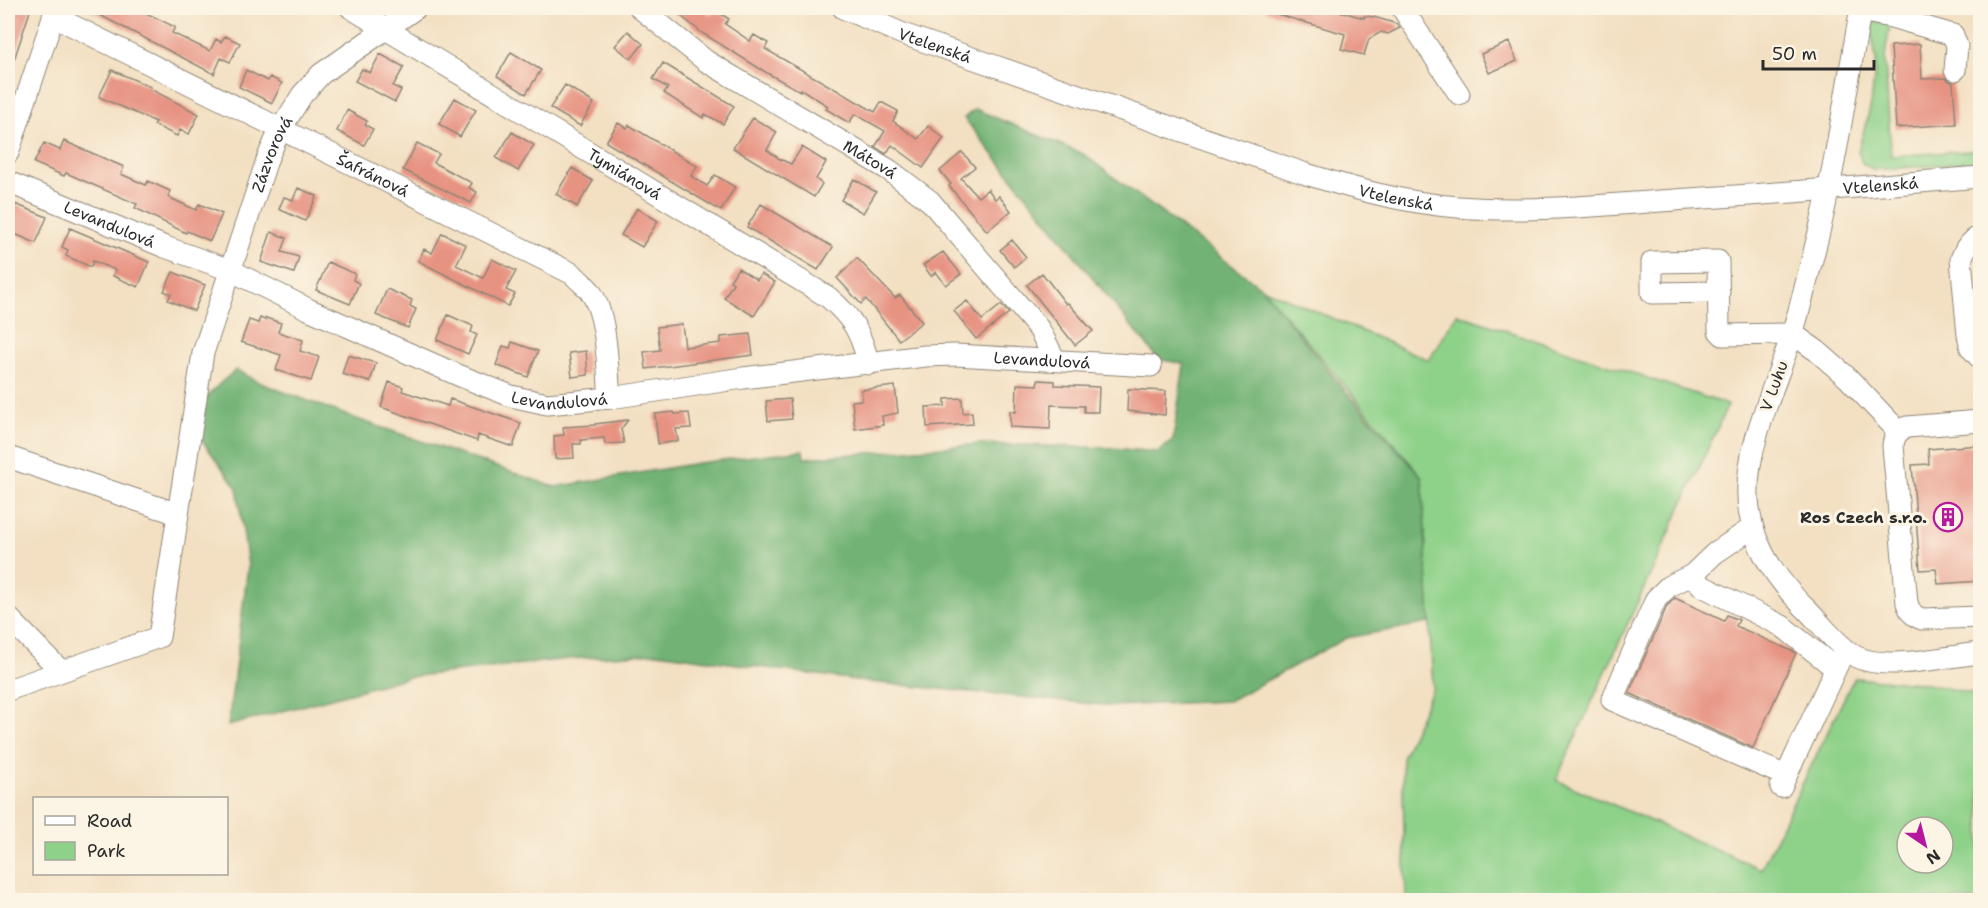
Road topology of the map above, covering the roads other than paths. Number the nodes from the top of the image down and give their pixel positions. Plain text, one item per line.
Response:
1 (351, 8) edge
2 (416, 8) edge
3 (640, 8) edge
4 (843, 8) edge
5 (1402, 8) edge
6 (1860, 9) edge
7 (55, 12) edge
8 (384, 28) junction
9 (1955, 70) dead end
10 (1459, 94) dead end
11 (280, 130) junction
12 (8, 153) edge
13 (1980, 177) edge
14 (8, 182) edge
15 (1828, 189) junction
16 (1980, 239) edge
17 (230, 270) junction
18 (1719, 292) dead end
19 (1793, 334) junction
20 (1980, 358) edge
21 (1055, 360) junction
22 (869, 364) junction
23 (1151, 366) dead end
24 (610, 398) junction
25 (1980, 421) edge
26 (1898, 431) junction
27 (8, 458) edge
28 (178, 514) junction
29 (1752, 528) junction
30 (1692, 575) junction
31 (1980, 616) edge
32 (8, 617) edge
33 (1845, 648) junction
34 (1980, 653) edge
35 (1835, 668) junction
36 (61, 671) junction
37 (8, 690) edge

1 - 8 street, Tymiánová
2 - 8 street, Zázvorová
3 - 21 street, Mátová
4 - 15 street, Vtelenská
5 - 10 street
6 - 9 street
6 - 15 street, V Luhu
7 - 11 street, Šafránová
7 - 12 street
8 - 11 street, Zázvorová
8 - 22 street, Tymiánová
11 - 17 street, Zázvorová
11 - 24 street, Šafránová
13 - 15 street, Vtelenská
14 - 17 street, Levandulová
15 - 19 street, V Luhu
16 - 20 street
17 - 24 street, Levandulová
17 - 28 street, Zázvorová
18 - 19 street
19 - 26 street
19 - 29 street, V Luhu
21 - 22 street, Levandulová
21 - 23 street, Levandulová
22 - 24 street, Levandulová
25 - 26 street
26 - 31 street
27 - 28 street
28 - 36 street, Zázvorová
29 - 30 street
29 - 33 street, V Luhu
30 - 35 street
30 - 35 street
32 - 36 street
33 - 34 street, V Luhu
33 - 35 street
36 - 37 street

